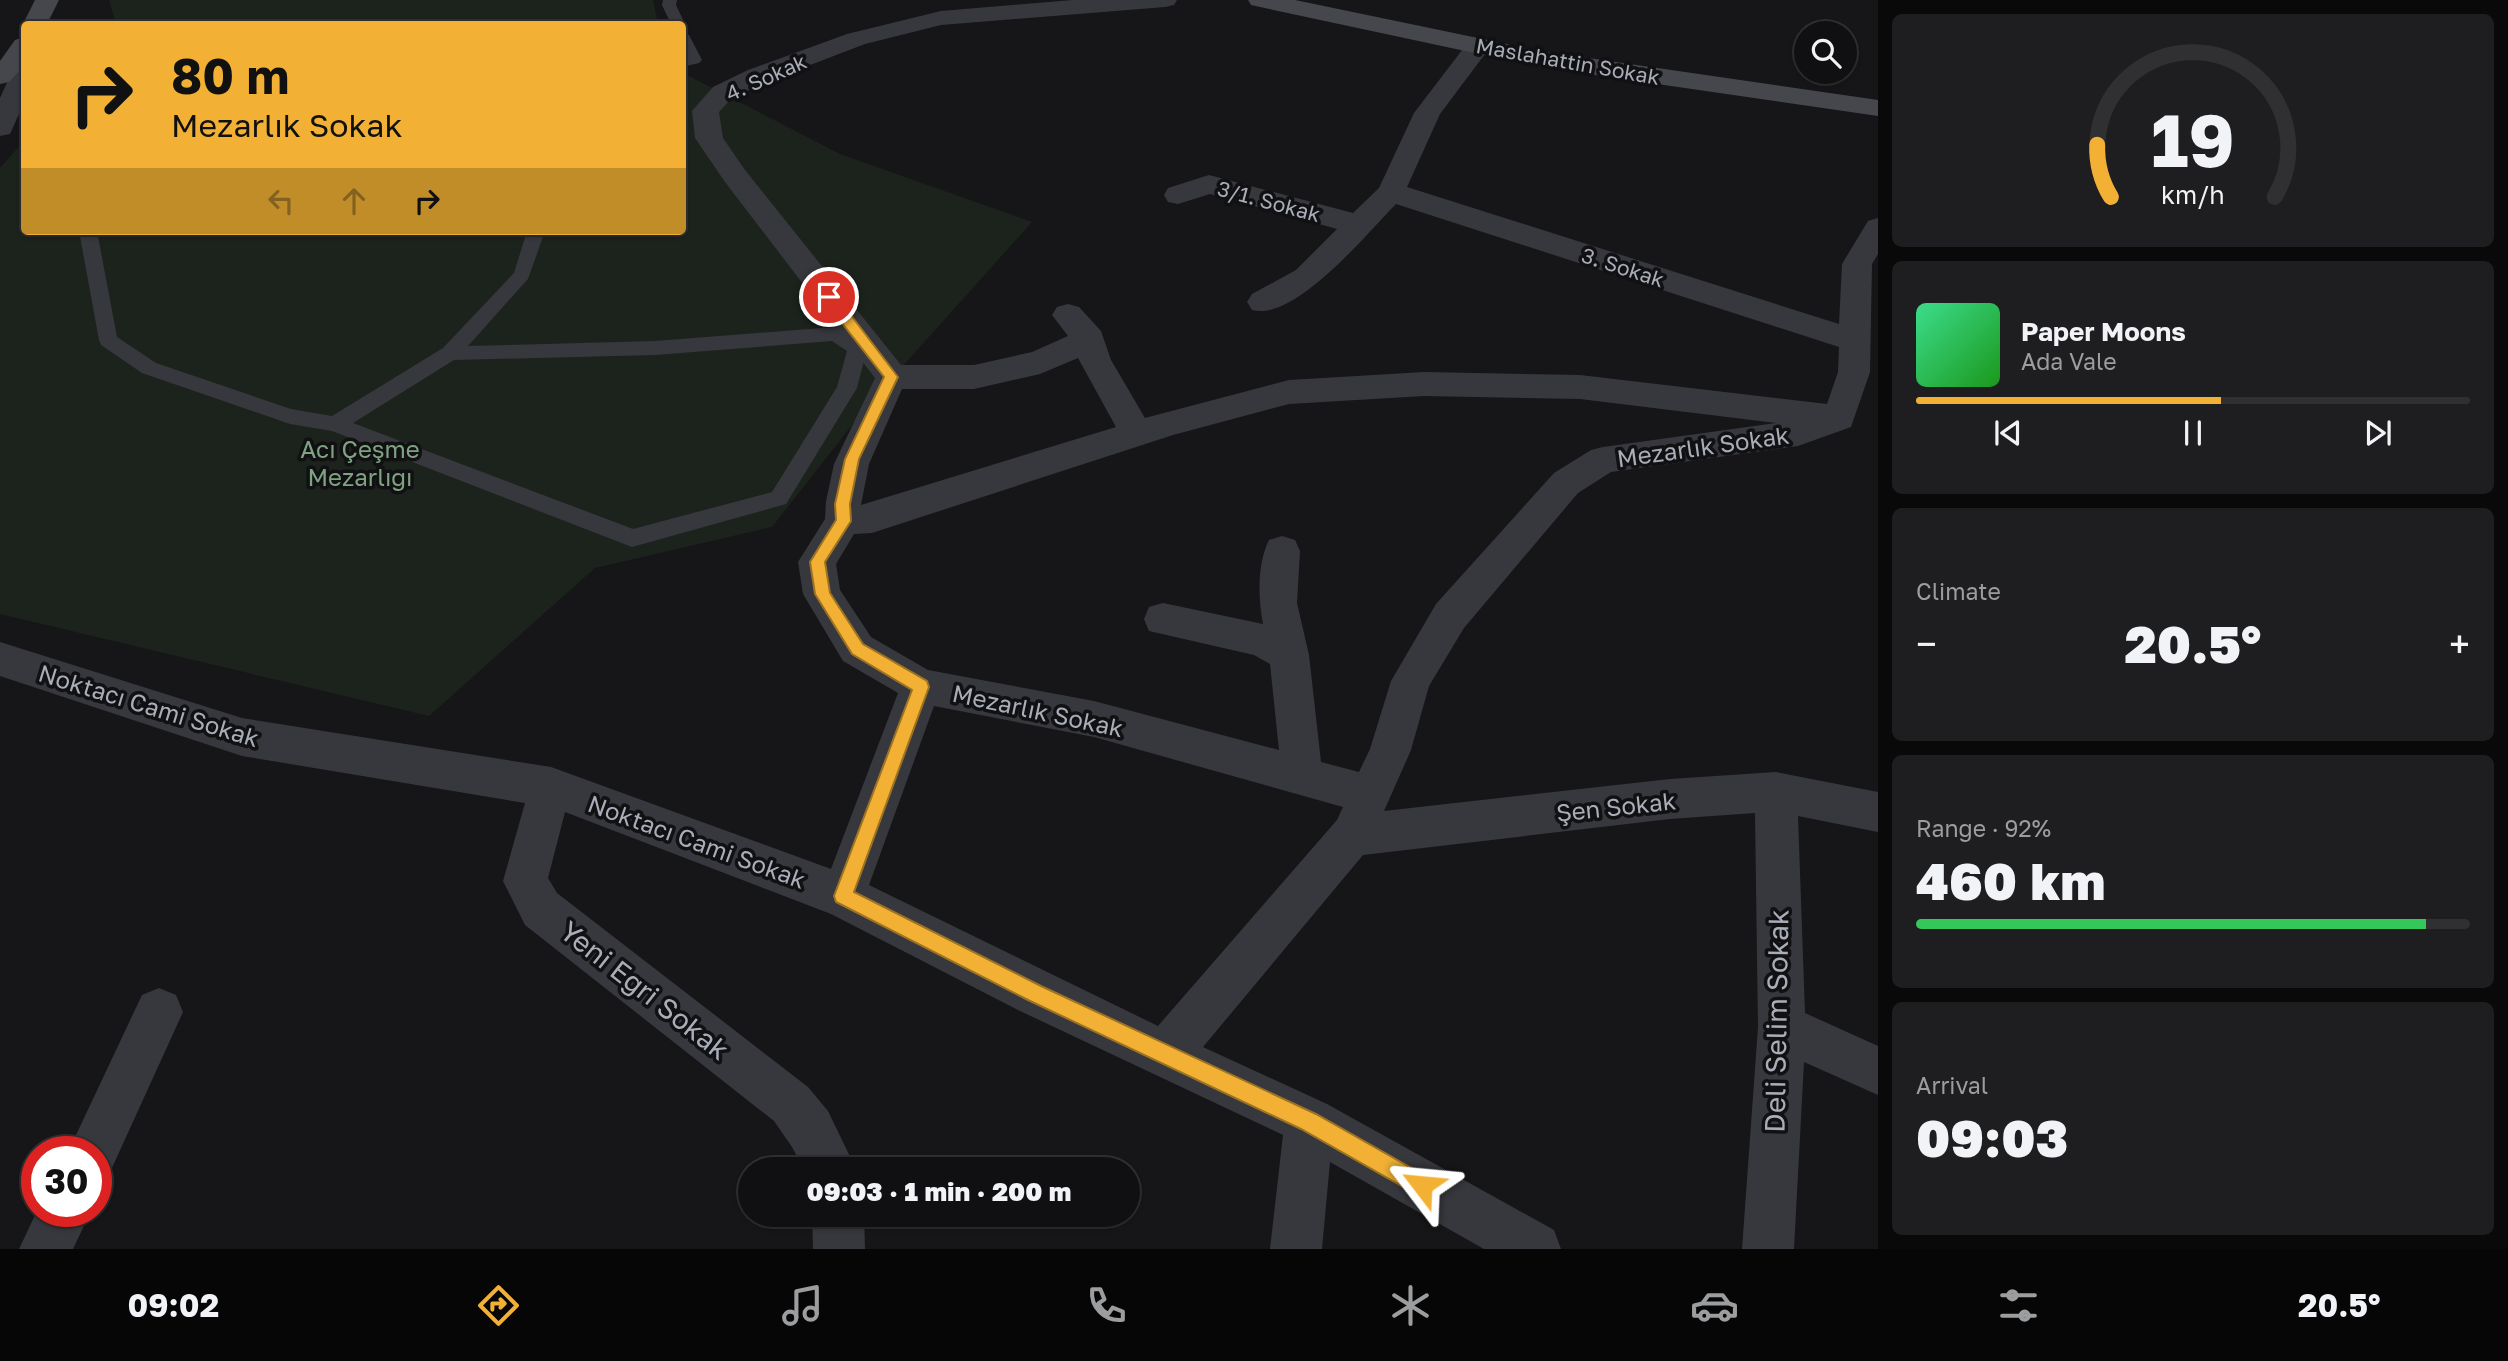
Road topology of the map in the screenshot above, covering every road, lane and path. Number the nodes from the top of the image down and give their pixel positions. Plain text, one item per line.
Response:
1 (47, 0) edge
2 (670, 0) edge
3 (904, 0) edge
4 (1165, 0) edge
5 (1273, 1) edge
6 (942, 18) junction
7 (36, 21) edge
8 (676, 21) edge
9 (686, 43) edge
10 (1478, 46) junction
11 (686, 62) edge
12 (21, 81) edge
13 (1878, 108) edge
14 (0, 128) edge
15 (1391, 192) junction
16 (1178, 195) dead end
17 (1360, 225) junction
18 (1878, 228) edge
19 (89, 235) edge
20 (535, 235) edge
21 (1263, 302) dead end
22 (1068, 315) dead end
23 (1090, 339) junction
24 (450, 353) junction
25 (1863, 365) edge
26 (891, 377) junction
27 (1839, 418) junction
28 (335, 424) junction
29 (1137, 434) junction
30 (843, 512) junction
31 (1282, 551) dead end
32 (1163, 619) dead end
33 (1289, 655) junction
34 (2, 663) edge
35 (921, 687) junction
36 (1302, 776) junction
37 (551, 787) junction
38 (1776, 792) junction
39 (1370, 795) junction
40 (1878, 812) edge
41 (1352, 835) junction
42 (843, 896) junction
43 (159, 1012) dead end
44 (1782, 1027) junction
45 (1166, 1053) junction
46 (1878, 1070) edge
47 (1309, 1122) junction
48 (101, 1136) edge
49 (825, 1157) edge
50 (57, 1227) edge
51 (838, 1227) edge
52 (45, 1249) edge
53 (839, 1249) edge
54 (1296, 1249) edge
55 (1535, 1249) edge
56 (1768, 1249) edge

1 - 7 main road
2 - 8 lane
3 - 6 street
4 - 6 street, 4. Sokak
5 - 10 main road, Maslahattin Sokak
6 - 26 street, 4. Sokak
9 - 11 lane
10 - 13 main road, Maslahattin Sokak
10 - 15 street
12 - 14 street
15 - 17 street
15 - 25 street, 3. Sokak
16 - 17 street, 3/1. Sokak
17 - 21 street
18 - 25 street
19 - 28 lane
20 - 24 lane
22 - 23 street
23 - 26 street
23 - 29 street
24 - 28 lane
24 - 28 lane
25 - 27 street
26 - 30 street
27 - 29 street
27 - 39 street, Mezarlık Sokak
29 - 30 street
30 - 35 street
31 - 33 street
32 - 33 street
33 - 36 street
34 - 37 street, Noktacı Cami Sokak
35 - 36 street, Mezarlık Sokak
35 - 42 street, Mezarlık Sokak
36 - 39 street, Mezarlık Sokak
37 - 42 street, Noktacı Cami Sokak
37 - 49 street, Yeni Eğri Sokak
38 - 40 street, Şen Sokak
38 - 41 street, Şen Sokak
38 - 44 street, Deli Selim Sokak
39 - 41 street, Mezarlık Sokak
41 - 45 street, Mezarlık Sokak
42 - 45 street, Noktacı Cami Sokak
43 - 48 street
44 - 46 street
44 - 56 street, Deli Selim Sokak
45 - 47 street, Noktacı Cami Sokak
47 - 54 street
47 - 55 street, Noktacı Cami Sokak
50 - 52 street
51 - 53 street

